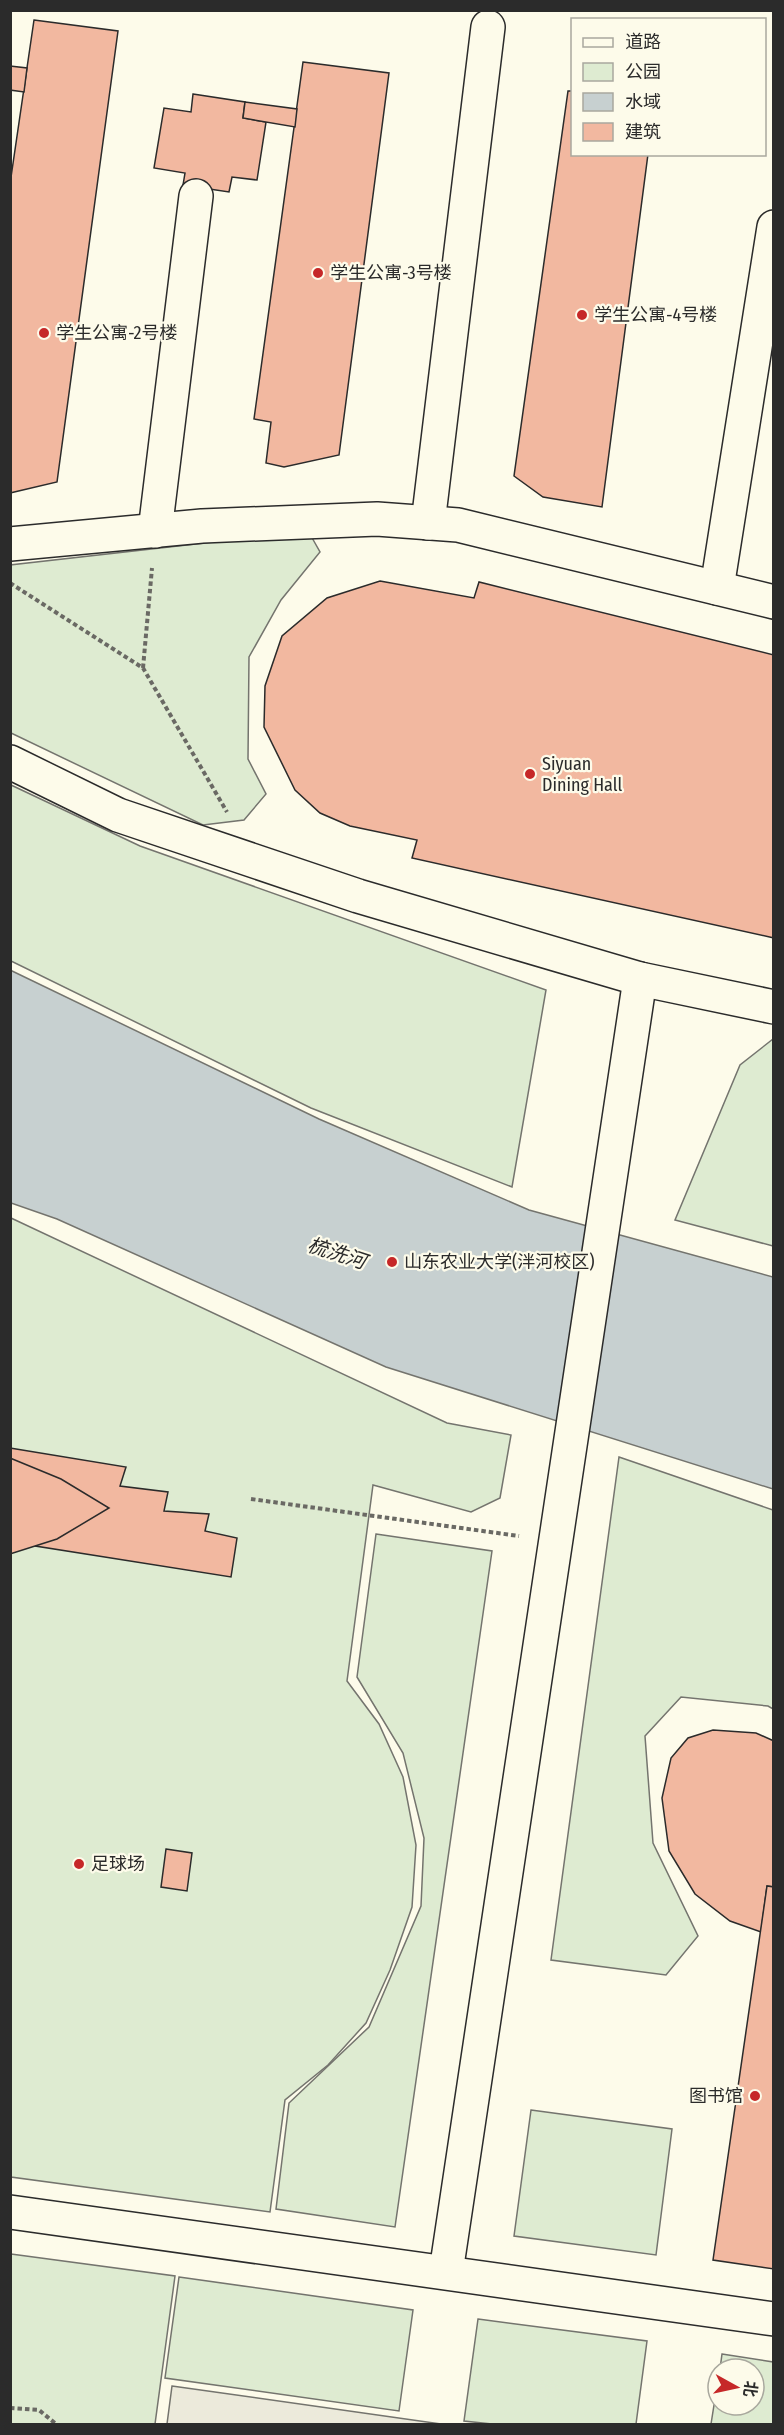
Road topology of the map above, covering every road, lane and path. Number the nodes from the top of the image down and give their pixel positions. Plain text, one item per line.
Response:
1 (488, 27) dead end
2 (196, 196) dead end
3 (774, 227) edge
4 (428, 524) junction
5 (155, 531) junction
6 (10, 544) edge
7 (10, 583) edge
8 (717, 588) junction
9 (774, 602) edge
10 (143, 669) junction
11 (10, 762) edge
12 (257, 862) junction
13 (640, 979) junction
14 (774, 1006) edge
15 (251, 1499) dead end
16 (556, 1540) junction
17 (10, 2212) edge
18 (446, 2272) junction
19 (774, 2319) edge
20 (10, 2408) edge
21 (56, 2424) edge

1 - 4 street
2 - 5 street
3 - 8 street
4 - 5 street
4 - 8 street
5 - 6 street
5 - 10 path
7 - 10 path
8 - 9 street
10 - 12 path
11 - 12 street
12 - 13 street
13 - 14 street
13 - 16 street
15 - 16 path
16 - 18 street
17 - 18 street
18 - 19 street
20 - 21 path

